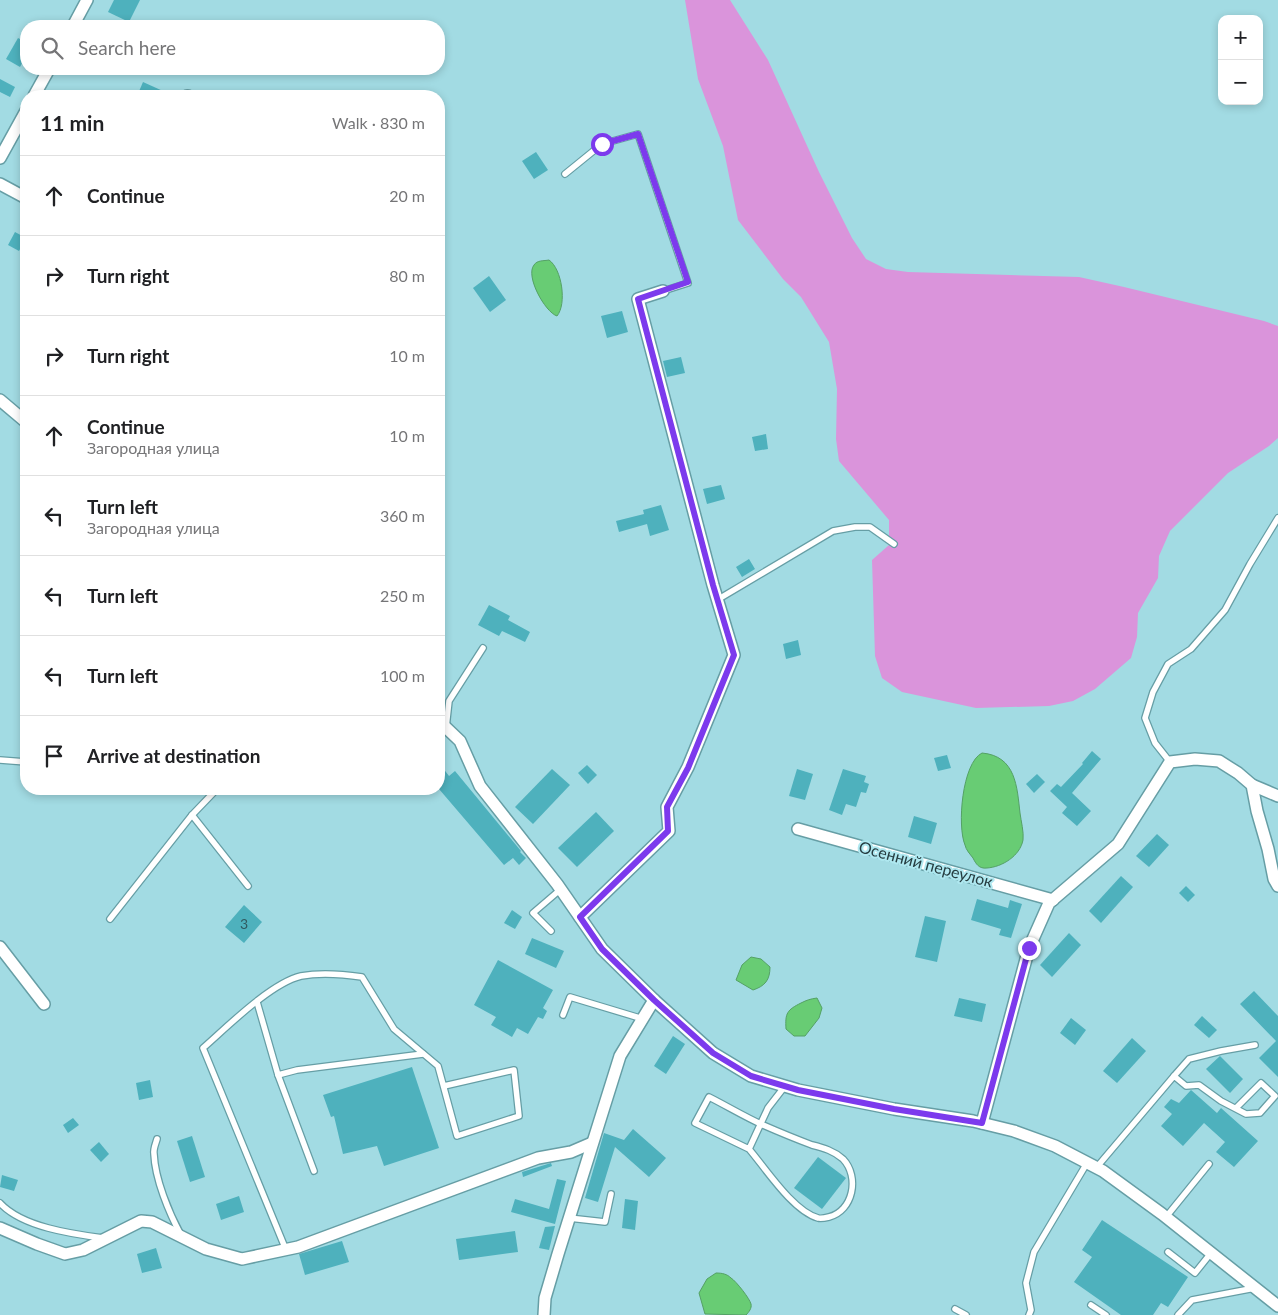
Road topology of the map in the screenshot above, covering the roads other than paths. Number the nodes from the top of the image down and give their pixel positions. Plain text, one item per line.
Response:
1 (87, 0) edge
2 (76, 20) edge
3 (46, 75) edge
4 (38, 90) edge
5 (20, 122) edge
6 (0, 158) edge
7 (565, 174) dead end
8 (0, 184) edge
9 (20, 195) edge
10 (663, 291) joint
11 (0, 400) edge
12 (20, 417) edge
13 (1278, 518) edge
14 (894, 544) dead end
15 (717, 600) junction
16 (483, 648) dead end
17 (445, 714) edge
18 (445, 727) edge
19 (0, 760) edge
20 (20, 762) edge
21 (1170, 762) junction
22 (1252, 785) junction
23 (211, 795) edge
24 (1278, 796) edge
25 (192, 815) junction
26 (798, 829) dead end
27 (248, 886) dead end
28 (1278, 886) edge
29 (561, 889) junction
30 (1053, 900) junction
31 (580, 917) junction
32 (110, 919) dead end
33 (551, 931) dead end
34 (0, 947) edge
35 (654, 1000) junction
36 (257, 1002) junction
37 (44, 1004) dead end
38 (563, 1015) dead end
39 (643, 1019) junction
40 (1255, 1045) dead end
41 (424, 1054) junction
42 (278, 1075) junction
43 (1174, 1076) junction
44 (444, 1086) junction
45 (785, 1086) junction
46 (1236, 1108) junction
47 (982, 1123) junction
48 (761, 1124) junction
49 (157, 1139) dead end
50 (592, 1142) junction
51 (749, 1149) junction
52 (1209, 1164) dead end
53 (1092, 1165) junction
54 (314, 1171) dead end
55 (611, 1194) dead end
56 (0, 1203) edge
57 (1166, 1217) junction
58 (569, 1218) junction
59 (0, 1228) edge
60 (182, 1237) junction
61 (107, 1239) junction
62 (286, 1250) junction
63 (1168, 1252) dead end
64 (1211, 1253) junction
65 (1255, 1288) junction
66 (1091, 1305) dead end
67 (1278, 1306) edge
68 (955, 1309) dead end
69 (544, 1315) edge
70 (966, 1315) edge
71 (1029, 1315) edge
72 (1106, 1315) edge
73 (1178, 1315) edge

1 - 2 street
3 - 4 street
5 - 6 street
7 - 10 lane
8 - 9 street
10 - 15 street
11 - 12 street
13 - 21 lane
14 - 15 lane
15 - 31 street
16 - 17 lane
18 - 29 street
19 - 20 lane
21 - 22 street
21 - 30 street
22 - 24 street
22 - 28 street
23 - 25 lane
25 - 27 lane
25 - 32 lane
26 - 30 street, Осенний переулок
29 - 31 street
29 - 33 lane
30 - 47 street
31 - 35 street
34 - 37 street
35 - 39 street
35 - 45 street
36 - 41 lane
36 - 42 lane
36 - 62 lane
38 - 39 lane
39 - 50 street
40 - 43 lane
41 - 42 lane
41 - 44 lane
42 - 54 lane
43 - 46 lane
43 - 53 lane
44 - 44 lane
45 - 47 street
45 - 48 lane
46 - 46 lane
47 - 53 street
48 - 51 lane
48 - 51 lane
48 - 51 lane
49 - 60 lane
50 - 58 street
50 - 62 street
52 - 57 lane
53 - 57 street
53 - 71 lane
55 - 58 lane
56 - 61 lane
57 - 64 street
58 - 69 street
59 - 61 street
60 - 61 street
60 - 62 street
63 - 64 lane
64 - 65 street
65 - 67 street
65 - 73 lane
66 - 72 lane
68 - 70 lane

